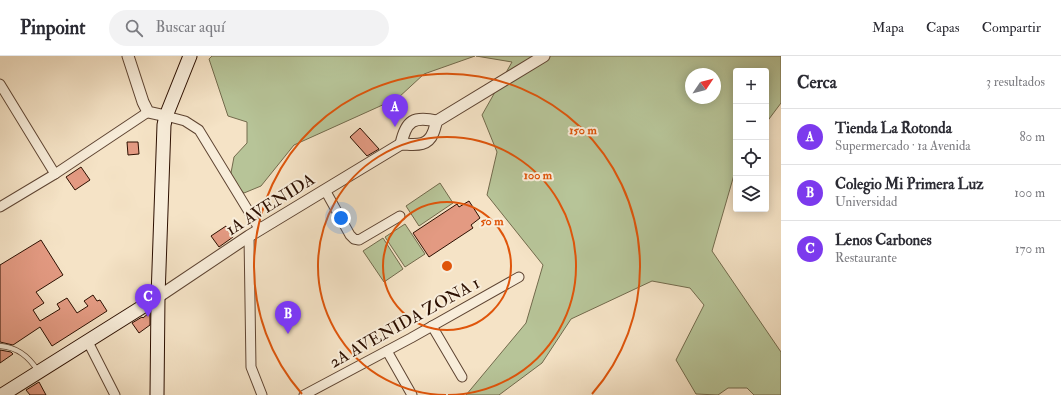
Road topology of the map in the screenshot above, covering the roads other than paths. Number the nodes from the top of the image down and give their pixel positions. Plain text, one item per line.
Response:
1 (128, 56) edge
2 (190, 56) edge
3 (544, 56) edge
4 (0, 84) edge
5 (148, 112) junction
6 (437, 120) junction
7 (165, 121) junction
8 (403, 144) junction
9 (55, 174) junction
10 (325, 190) junction
11 (0, 208) edge
12 (400, 216) dead end
13 (260, 230) junction
14 (249, 236) junction
15 (519, 277) dead end
16 (158, 297) junction
17 (432, 326) junction
18 (87, 340) junction
19 (0, 346) edge
20 (387, 351) junction
21 (38, 372) junction
22 (462, 377) dead end
23 (3, 395) edge
24 (115, 395) edge
25 (158, 395) edge
26 (262, 395) edge
27 (304, 395) edge
28 (412, 395) edge

1 - 5 street
2 - 7 main road
3 - 6 street
4 - 9 street
5 - 7 street
5 - 9 street
6 - 8 street, 1A AVENIDA
6 - 8 street
7 - 13 street
7 - 16 main road
8 - 10 street, 1A AVENIDA
9 - 11 street
10 - 12 street
10 - 13 street, 1A AVENIDA
13 - 14 street, 1A AVENIDA
14 - 16 street, 1A AVENIDA
14 - 26 street
15 - 17 street, 2A AVENIDA ZONA 1
16 - 18 main road
16 - 25 main road
17 - 20 street, 2A AVENIDA ZONA 1
17 - 22 street
18 - 21 main road
18 - 24 street
19 - 21 lane
20 - 27 street, 2A AVENIDA ZONA 1
20 - 28 street
21 - 23 main road

